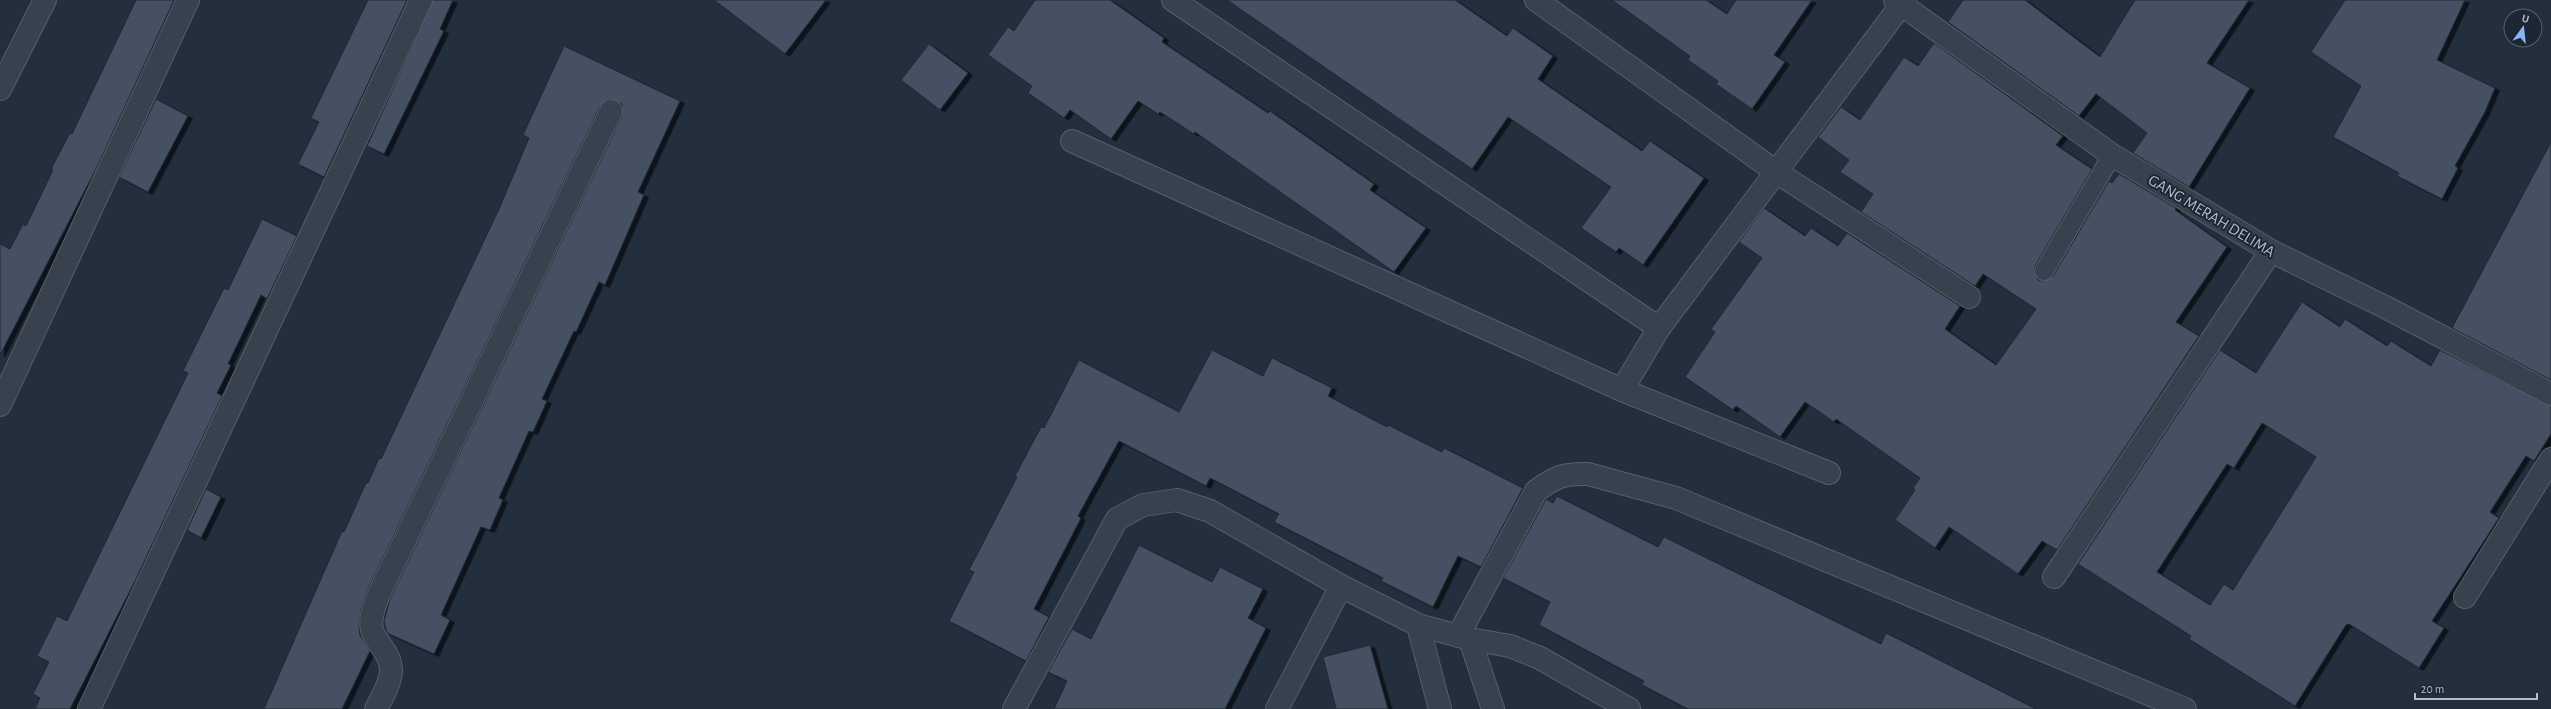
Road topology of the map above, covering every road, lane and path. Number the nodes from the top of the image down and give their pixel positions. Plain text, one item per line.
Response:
1 (44, 0) edge
2 (188, 0) edge
3 (421, 0) edge
4 (1173, 0) edge
5 (1536, 0) edge
6 (1901, 2) edge
7 (0, 89) edge
8 (610, 111) dead end
9 (1072, 141) dead end
10 (2112, 155) junction
11 (1775, 171) junction
12 (2271, 251) junction
13 (2044, 271) dead end
14 (1969, 297) dead end
15 (1659, 328) junction
16 (1622, 390) junction
17 (2551, 394) edge
18 (0, 405) edge
19 (2551, 458) edge
20 (1829, 473) dead end
21 (2054, 577) dead end
22 (1341, 586) junction
23 (2465, 597) dead end
24 (1418, 625) junction
25 (1464, 637) junction
26 (90, 709) edge
27 (376, 709) edge
28 (1014, 709) edge
29 (1277, 709) edge
30 (1440, 709) edge
31 (1494, 709) edge
32 (1629, 709) edge
33 (2185, 709) edge

1 - 7 street
2 - 18 street
3 - 26 street
4 - 15 street
5 - 11 street
6 - 10 street, GANG MERAH DELIMA
6 - 11 street
8 - 27 street
9 - 16 street
10 - 12 street, GANG MERAH DELIMA
10 - 13 lane
11 - 14 street
11 - 15 street
12 - 17 street, GANG MERAH DELIMA
12 - 21 street
15 - 16 street
16 - 20 street
19 - 23 street
22 - 24 street
22 - 28 street
22 - 29 street
24 - 25 street
24 - 30 street
25 - 31 street
25 - 32 street
25 - 33 street

